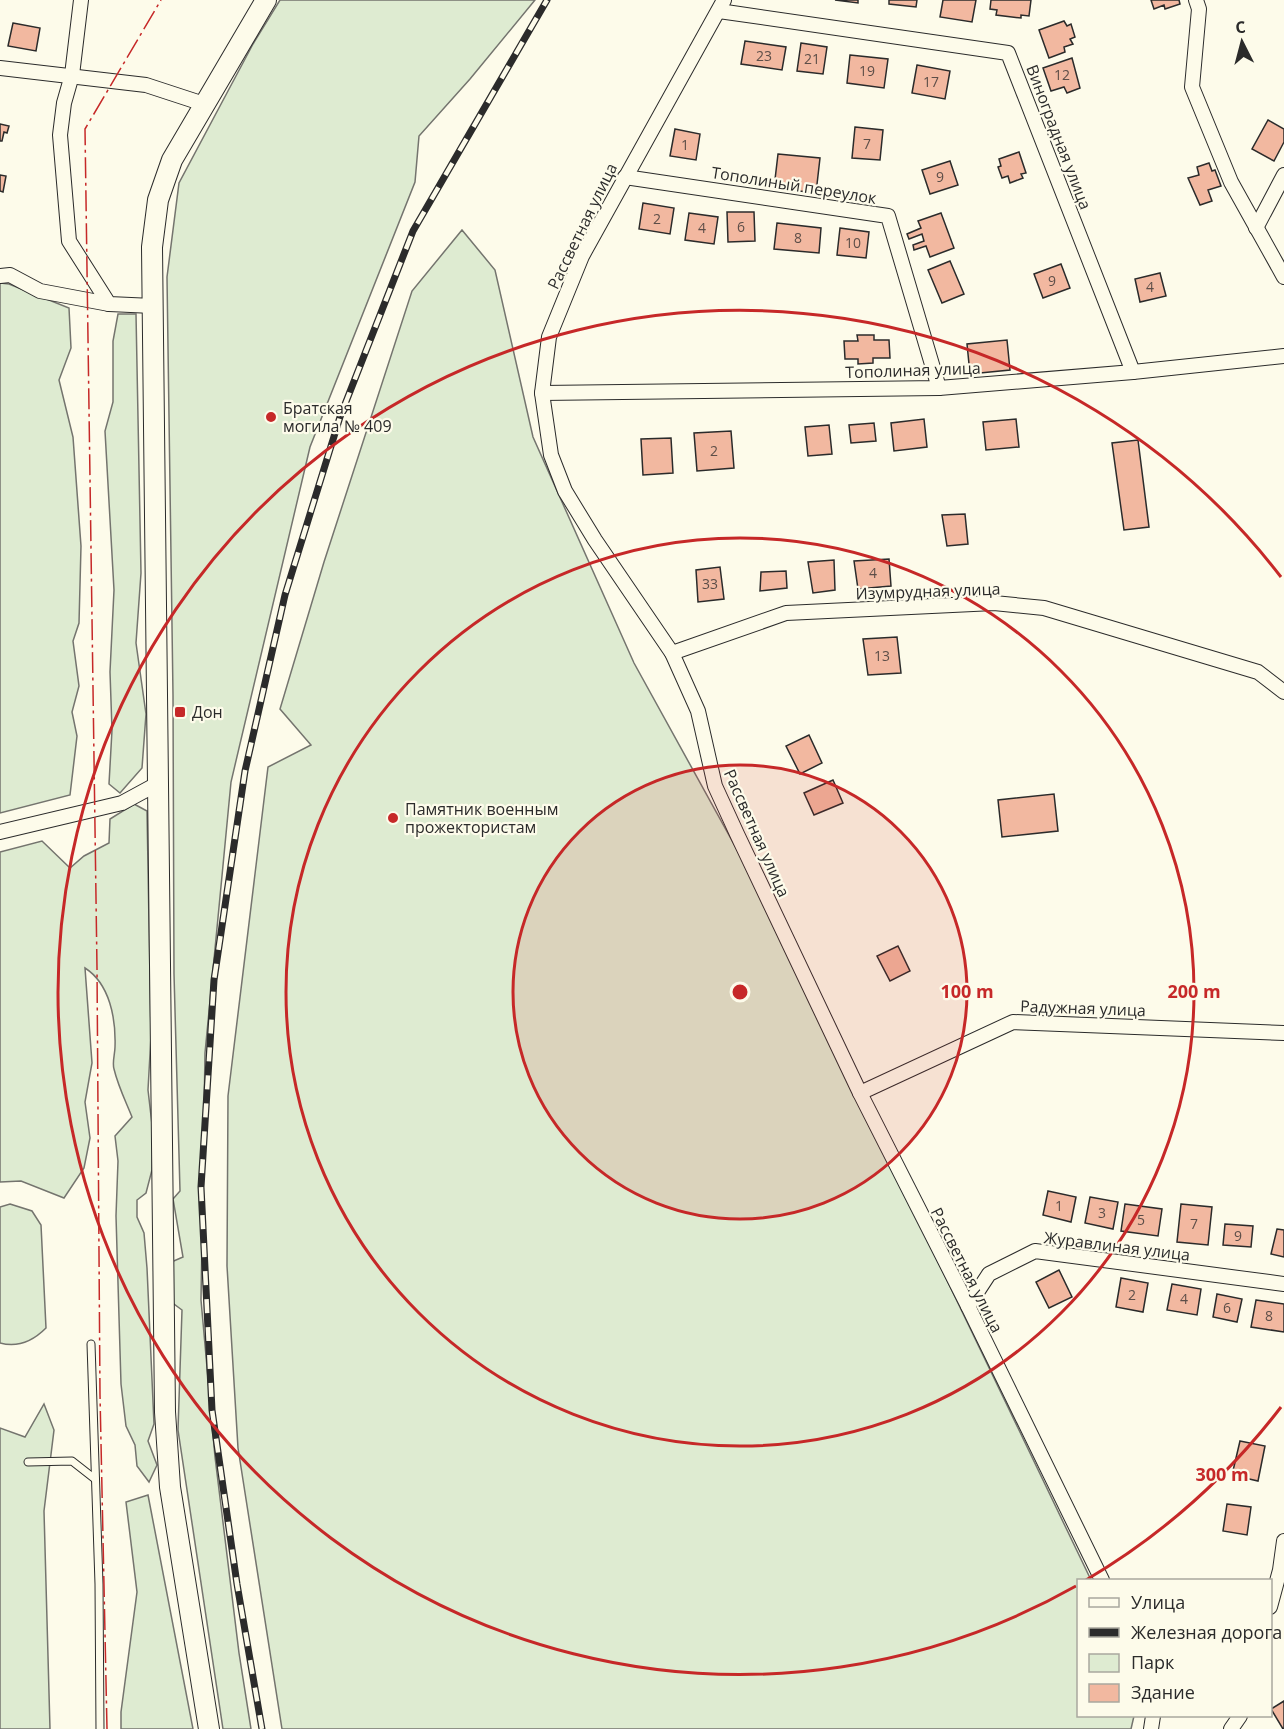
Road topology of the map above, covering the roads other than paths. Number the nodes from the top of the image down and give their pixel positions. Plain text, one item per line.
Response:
1 (81, 0) edge
2 (266, 0) edge
3 (1200, 3) edge
4 (722, 6) edge
5 (0, 68) edge
6 (72, 75) junction
7 (204, 104) junction
8 (1284, 175) edge
9 (625, 177) junction
10 (1256, 228) junction
11 (0, 276) edge
12 (1284, 277) edge
13 (109, 304) junction
14 (153, 306) junction
15 (1284, 356) edge
16 (1133, 372) junction
17 (939, 388) junction
18 (542, 393) junction
19 (672, 653) junction
20 (1284, 692) edge
21 (157, 784) junction
22 (0, 832) edge
23 (1284, 1033) edge
24 (860, 1093) junction
25 (1284, 1284) edge
26 (968, 1306) junction
27 (91, 1344) dead end
28 (28, 1462) dead end
29 (95, 1479) junction
30 (1284, 1541) edge
31 (1282, 1569) edge
32 (1101, 1579) edge
33 (1272, 1601) edge
34 (100, 1729) edge
35 (209, 1729) edge

1 - 6 street
2 - 7 street
3 - 10 street
4 - 9 street, Рассветная улица
4 - 16 street, Виноградная улица
5 - 6 street
6 - 7 street
6 - 13 street
7 - 14 street
8 - 10 street
9 - 17 street, Тополиный переулок
9 - 18 street, Рассветная улица
10 - 12 street
11 - 13 street
13 - 14 street
14 - 21 street
15 - 16 street, Тополиная улица
16 - 17 street, Тополиная улица
17 - 18 street, Тополиная улица
18 - 19 street, Рассветная улица
19 - 20 street, Изумрудная улица
19 - 24 street, Рассветная улица
21 - 22 street
21 - 35 street
23 - 24 street, Радужная улица
24 - 26 street, Рассветная улица
25 - 26 street, Журавлиная улица
26 - 32 street, Рассветная улица
27 - 29 lane
28 - 29 lane
29 - 34 lane
30 - 31 street
31 - 33 street

